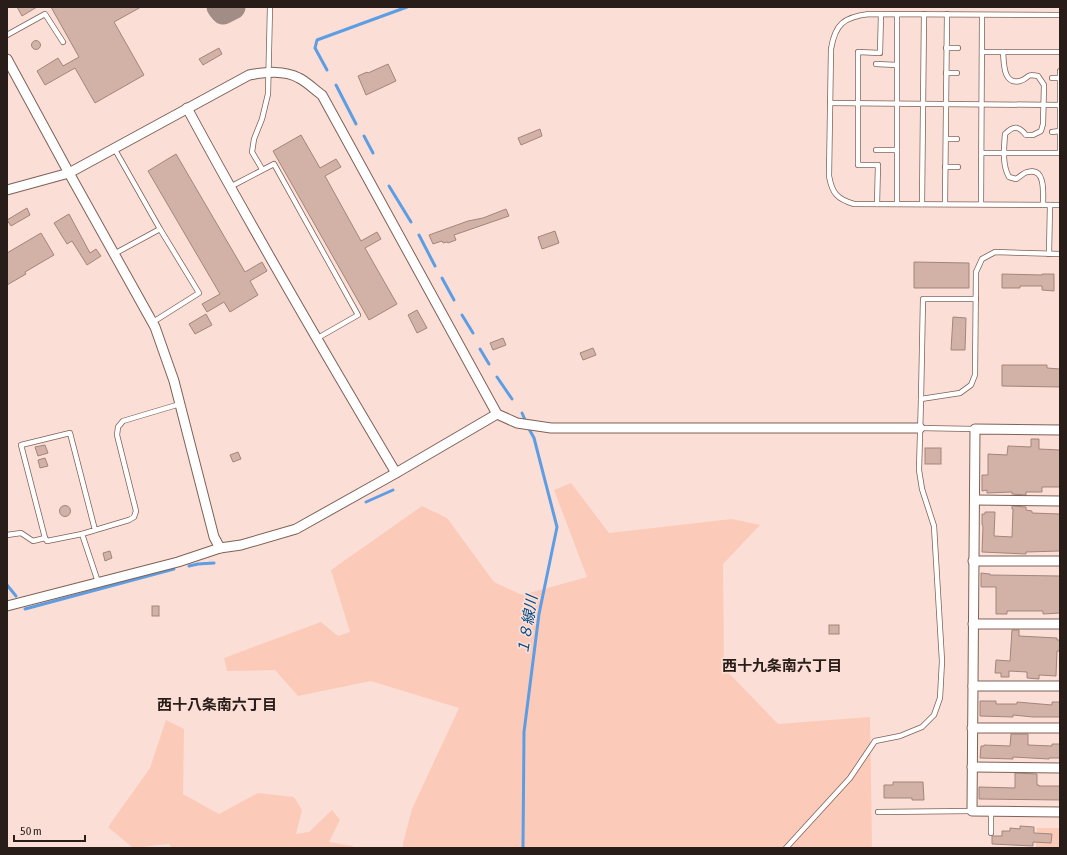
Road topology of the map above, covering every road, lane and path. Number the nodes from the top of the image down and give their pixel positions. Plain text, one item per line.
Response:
1 (270, 7) edge
2 (880, 14) junction
3 (897, 14) junction
4 (924, 14) junction
5 (947, 14) junction
6 (982, 14) junction
7 (1060, 15) edge
8 (7, 35) edge
9 (63, 42) dead end
10 (946, 48) junction
11 (958, 48) dead end
12 (982, 52) junction
13 (1003, 52) junction
14 (1060, 52) edge
15 (7, 59) edge
16 (876, 64) dead end
17 (897, 65) junction
18 (269, 72) junction
19 (1060, 72) edge
20 (946, 73) junction
21 (957, 73) dead end
22 (1052, 78) dead end
23 (1060, 78) edge
24 (830, 104) junction
25 (858, 104) junction
26 (897, 104) junction
27 (923, 105) junction
28 (946, 105) junction
29 (982, 105) junction
30 (1060, 105) edge
31 (1043, 106) junction
32 (187, 108) junction
33 (1060, 131) edge
34 (1052, 132) dead end
35 (946, 139) junction
36 (957, 139) dead end
37 (114, 148) junction
38 (876, 150) dead end
39 (897, 150) junction
40 (982, 153) junction
41 (1005, 153) junction
42 (1060, 153) edge
43 (945, 167) junction
44 (958, 167) dead end
45 (262, 170) junction
46 (69, 173) junction
47 (230, 187) junction
48 (7, 190) edge
49 (877, 204) junction
50 (897, 204) junction
51 (922, 204) junction
52 (945, 204) junction
53 (981, 204) junction
54 (1043, 205) junction
55 (1050, 205) junction
56 (1060, 205) edge
57 (160, 229) junction
58 (114, 254) junction
59 (1049, 254) junction
60 (1060, 254) edge
61 (976, 299) junction
62 (153, 322) junction
63 (316, 339) junction
64 (921, 399) junction
65 (180, 404) junction
66 (497, 414) junction
67 (920, 428) junction
68 (975, 429) junction
69 (1060, 430) edge
70 (396, 473) junction
71 (975, 500) junction
72 (1060, 501) edge
73 (95, 530) junction
74 (82, 534) junction
75 (7, 535) edge
76 (45, 538) junction
77 (220, 548) junction
78 (973, 561) junction
79 (1060, 562) edge
80 (98, 582) junction
81 (7, 606) edge
82 (973, 624) junction
83 (1060, 624) edge
84 (973, 686) junction
85 (1060, 686) edge
86 (972, 728) junction
87 (1060, 728) edge
88 (972, 767) junction
89 (1060, 768) edge
90 (972, 811) junction
91 (991, 811) junction
92 (878, 812) dead end
93 (1060, 812) edge
94 (991, 833) dead end
95 (786, 848) edge

1 - 18 lane
2 - 3 lane
2 - 24 lane
2 - 25 lane
3 - 4 lane
3 - 17 lane
4 - 5 lane
4 - 27 lane
5 - 6 lane
5 - 10 lane
6 - 7 lane
6 - 12 lane
8 - 9 lane
10 - 11 lane
10 - 20 lane
12 - 13 lane
12 - 29 lane
13 - 14 lane
13 - 31 lane
15 - 46 street
16 - 17 lane
17 - 26 lane
18 - 32 street
18 - 45 lane
18 - 66 street
19 - 23 lane
20 - 21 lane
20 - 28 lane
22 - 23 lane
23 - 30 lane
24 - 25 lane
24 - 49 lane
25 - 26 lane
25 - 49 lane
26 - 27 lane
26 - 39 lane
27 - 28 lane
27 - 51 lane
28 - 29 lane
28 - 35 lane
29 - 31 lane
29 - 40 lane
30 - 31 lane
30 - 33 lane
31 - 41 lane
32 - 37 street
32 - 47 street
33 - 34 lane
33 - 42 lane
35 - 36 lane
35 - 43 lane
37 - 46 street
37 - 57 lane
38 - 39 lane
39 - 50 lane
40 - 41 lane
40 - 53 lane
41 - 42 lane
41 - 54 lane
43 - 44 lane
43 - 52 lane
45 - 47 lane
45 - 63 lane
46 - 48 street
46 - 58 street
47 - 63 street
49 - 50 lane
50 - 51 lane
51 - 52 lane
52 - 53 lane
53 - 54 lane
54 - 55 lane
55 - 56 lane
55 - 59 lane
57 - 58 lane
57 - 62 lane
58 - 62 street
59 - 60 lane
59 - 61 lane
61 - 64 lane
61 - 64 lane
62 - 65 street
63 - 70 street
64 - 67 lane
65 - 73 lane
65 - 77 street
66 - 67 street
66 - 70 street
67 - 68 lane
67 - 95 lane
68 - 69 street
68 - 71 street
70 - 77 street
71 - 72 street
71 - 78 street
73 - 74 lane
73 - 76 lane
74 - 76 lane
74 - 80 lane
75 - 76 lane
77 - 80 street
78 - 79 street
78 - 82 street
80 - 81 street
82 - 83 street
82 - 84 street
84 - 85 street
84 - 86 street
86 - 87 street
86 - 88 street
88 - 89 street
88 - 90 street
90 - 91 street
90 - 92 lane
91 - 93 street
91 - 94 lane

